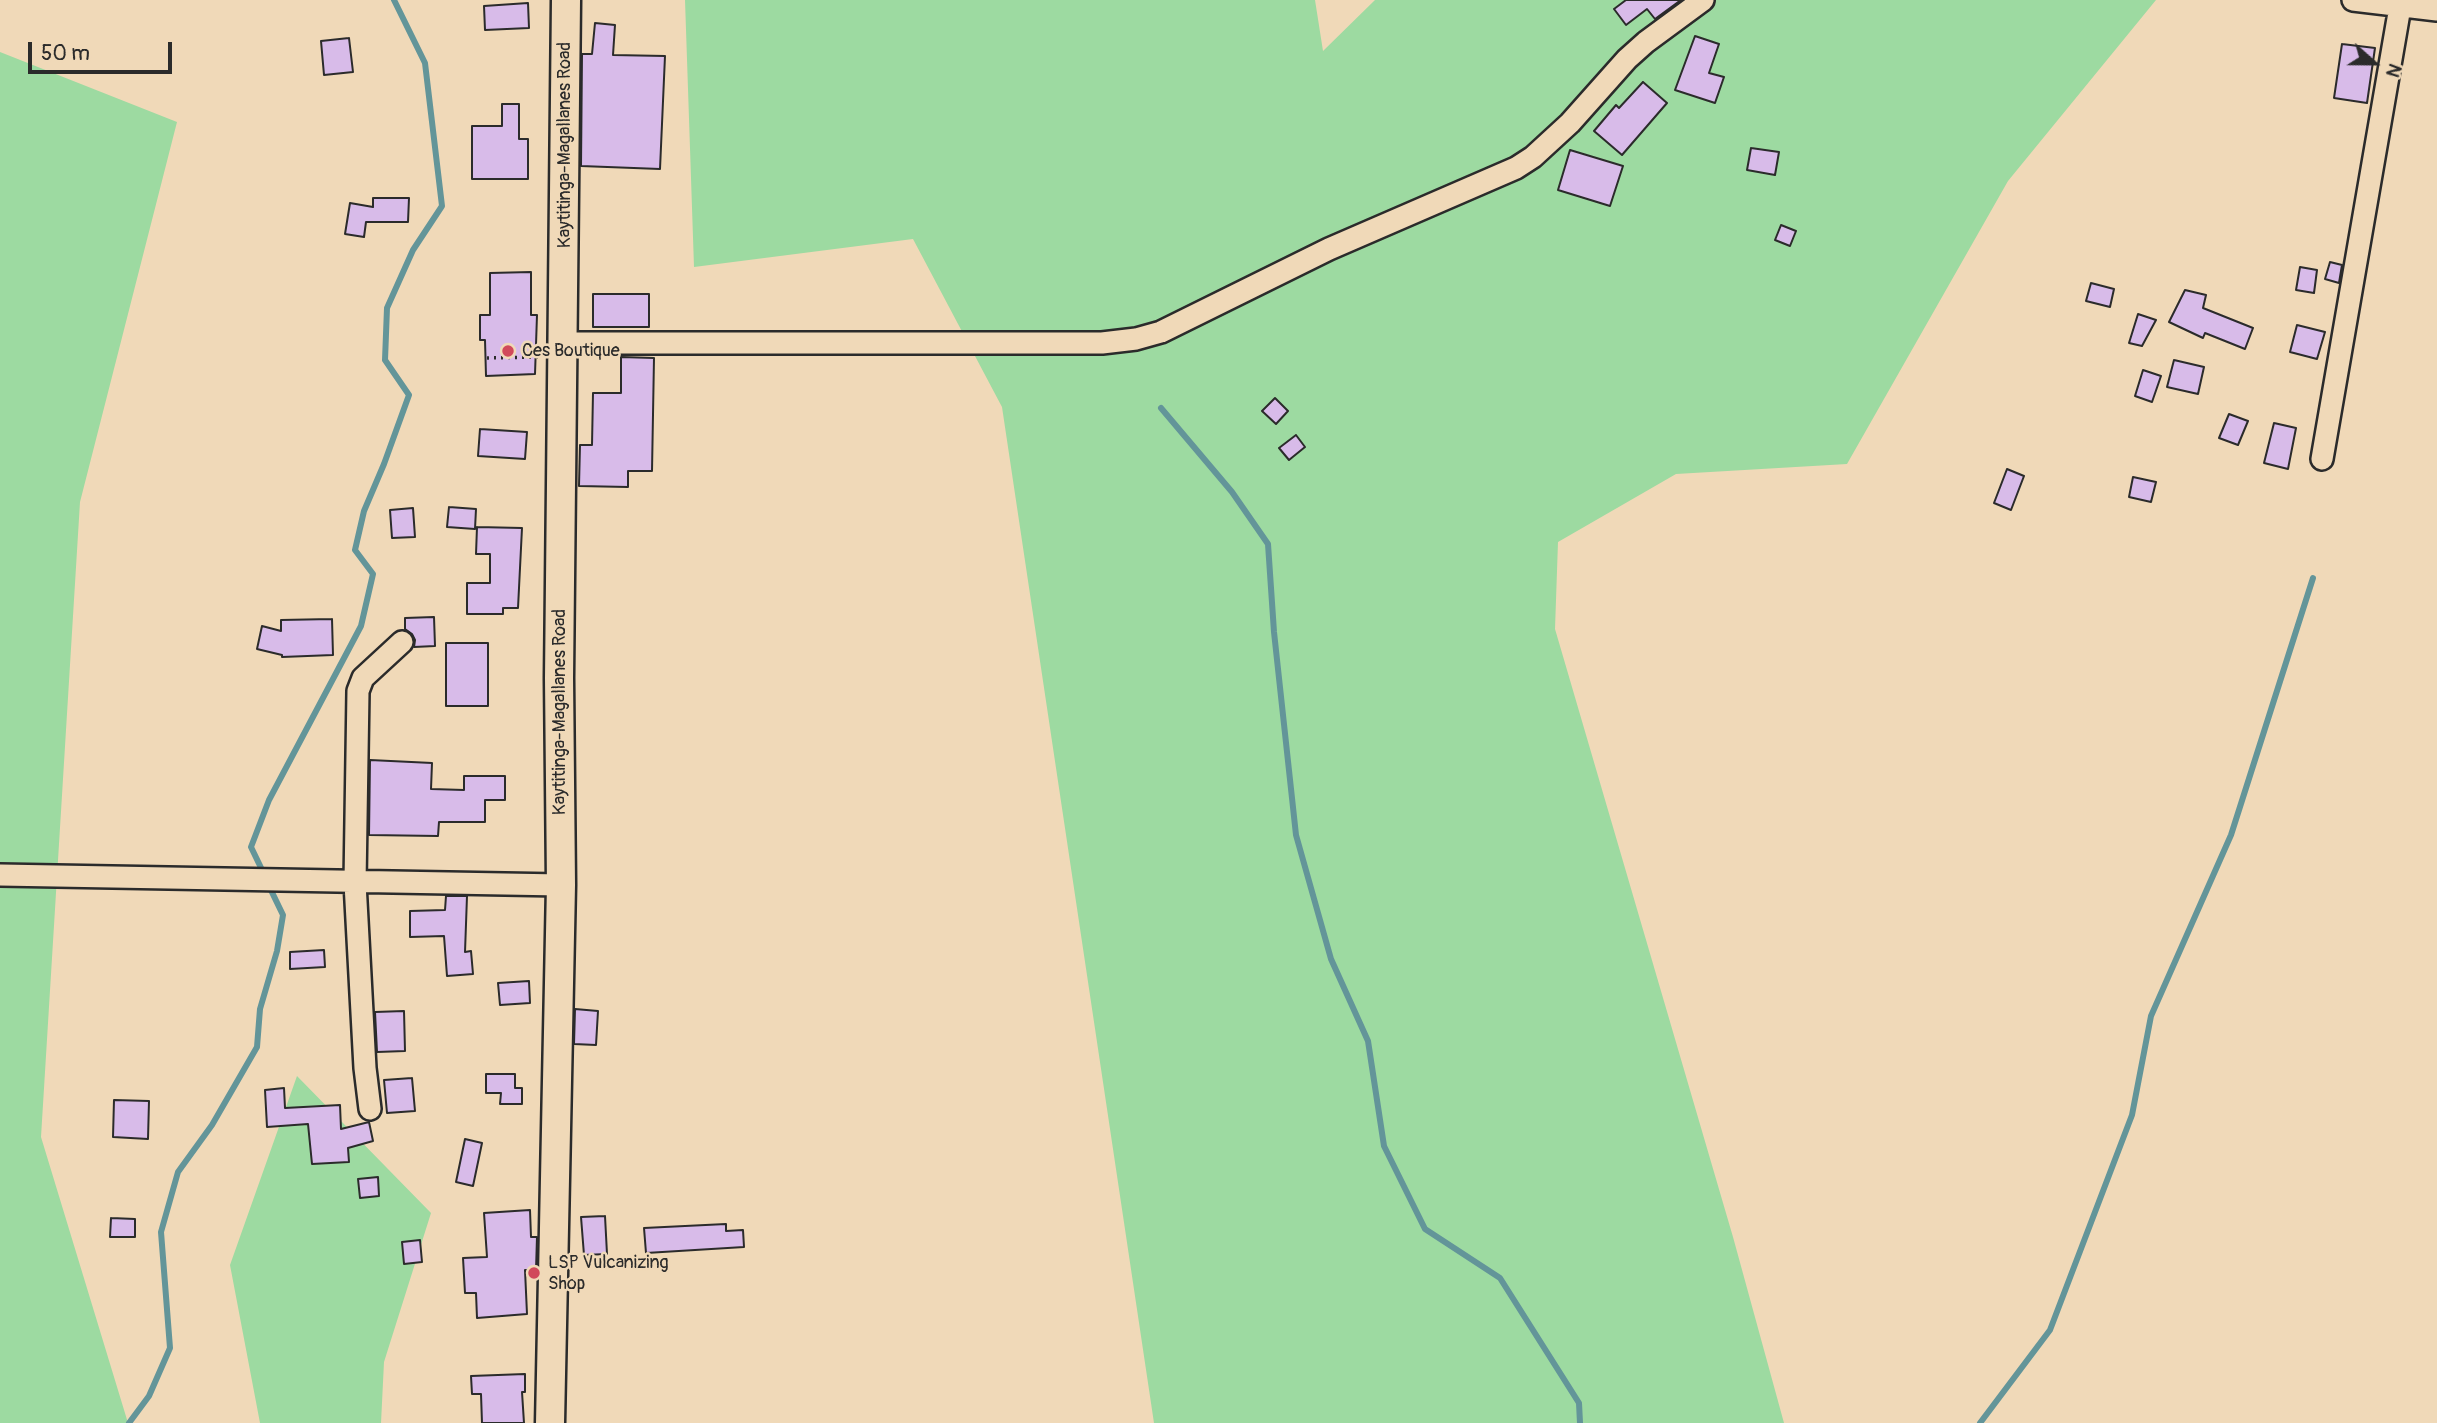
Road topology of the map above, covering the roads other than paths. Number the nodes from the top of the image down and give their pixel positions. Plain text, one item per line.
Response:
1 (566, 0) edge
2 (1703, 0) edge
3 (2353, 0) edge
4 (2400, 7) junction
5 (2437, 10) edge
6 (564, 350) junction
7 (2322, 459) dead end
8 (402, 642) dead end
9 (0, 875) edge
10 (355, 883) junction
11 (561, 885) junction
12 (370, 1108) dead end
13 (550, 1423) edge

1 - 6 main road, Kaytitinga-Magallanes Road
2 - 6 street
3 - 4 street
4 - 5 street
4 - 7 street
6 - 11 main road, Kaytitinga-Magallanes Road
8 - 10 street
9 - 10 street
10 - 11 street
10 - 12 street
11 - 13 main road, Kaytitinga-Magallanes Road

